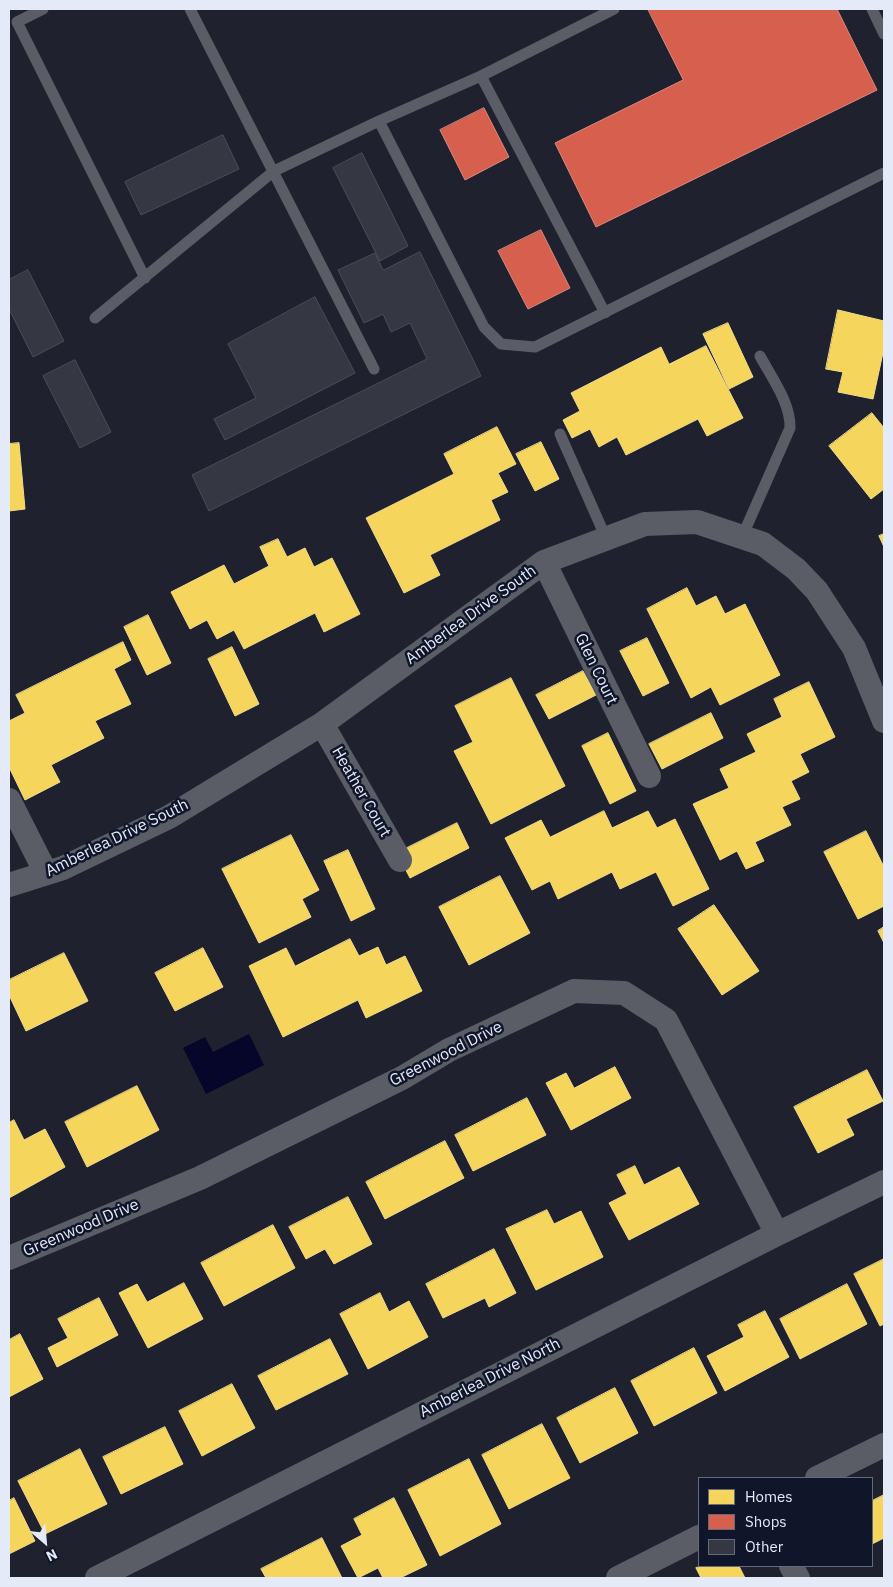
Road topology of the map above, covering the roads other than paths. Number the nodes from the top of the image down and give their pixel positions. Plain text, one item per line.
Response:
1 (43, 9) edge
2 (190, 9) edge
3 (614, 9) edge
4 (872, 9) edge
5 (884, 34) edge
6 (481, 76) junction
7 (379, 121) junction
8 (274, 171) junction
9 (884, 173) edge
10 (145, 278) junction
11 (604, 313) junction
12 (96, 318) dead end
13 (760, 356) dead end
14 (374, 369) dead end
15 (560, 434) dead end
16 (742, 537) junction
17 (606, 538) junction
18 (544, 562) junction
19 (884, 721) edge
20 (322, 724) junction
21 (649, 776) dead end
22 (9, 800) edge
23 (400, 860) dead end
24 (46, 874) junction
25 (9, 885) edge
26 (884, 1182) edge
27 (777, 1234) junction
28 (9, 1258) edge
29 (884, 1445) edge
30 (819, 1477) edge
31 (698, 1538) edge
32 (97, 1578) edge
33 (618, 1578) edge

1 - 10 lane
2 - 8 lane
3 - 6 lane
4 - 5 lane
6 - 7 lane
6 - 11 lane
7 - 8 lane
7 - 11 lane
8 - 10 lane
8 - 14 lane
9 - 11 lane
10 - 12 lane
13 - 16 lane
15 - 17 lane
16 - 17 street, Amberlea Drive South
16 - 19 street, Amberlea Drive South
17 - 18 street, Amberlea Drive South
18 - 20 street, Amberlea Drive South
18 - 21 street, Glen Court
20 - 23 street, Heather Court
20 - 24 street, Amberlea Drive South
22 - 24 street
24 - 25 street, Amberlea Drive South
26 - 27 street, Amberlea Drive North
27 - 28 street, Greenwood Drive
27 - 32 street, Amberlea Drive North
29 - 30 street
31 - 33 street

